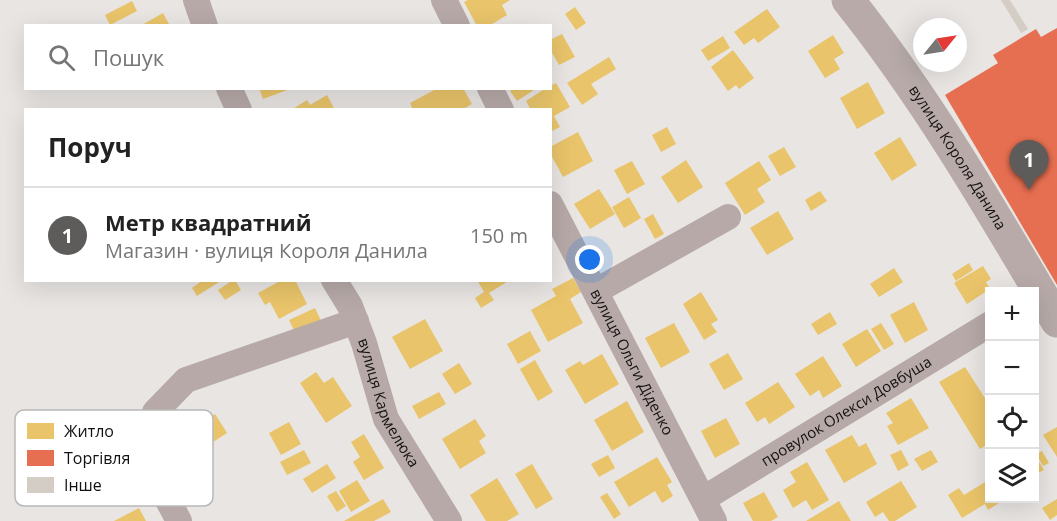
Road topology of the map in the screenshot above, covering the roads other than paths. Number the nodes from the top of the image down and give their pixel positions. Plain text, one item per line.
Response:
1 (196, 0) edge
2 (444, 0) edge
3 (848, 0) edge
4 (205, 24) edge
5 (456, 24) edge
6 (230, 90) edge
7 (491, 90) edge
8 (238, 108) edge
9 (500, 108) edge
10 (552, 208) edge
11 (728, 217) dead end
12 (335, 282) edge
13 (1033, 287) edge
14 (596, 291) junction
15 (1039, 298) edge
16 (356, 321) junction
17 (1057, 321) edge
18 (985, 327) edge
19 (157, 410) edge
20 (171, 506) edge
21 (709, 510) edge
22 (179, 521) edge
23 (448, 521) edge

1 - 4 street
2 - 5 street
3 - 13 main road, вулиця Короля Данила
6 - 8 street
7 - 9 street
10 - 14 street, вулиця Ольги Діденко
11 - 14 street
12 - 16 street, вулиця Кармелюка
14 - 21 street, вулиця Ольги Діденко
15 - 17 main road, вулиця Короля Данила
16 - 19 street
16 - 23 street, вулиця Кармелюка
18 - 21 street, провулок Олекси Довбуша
20 - 22 street

